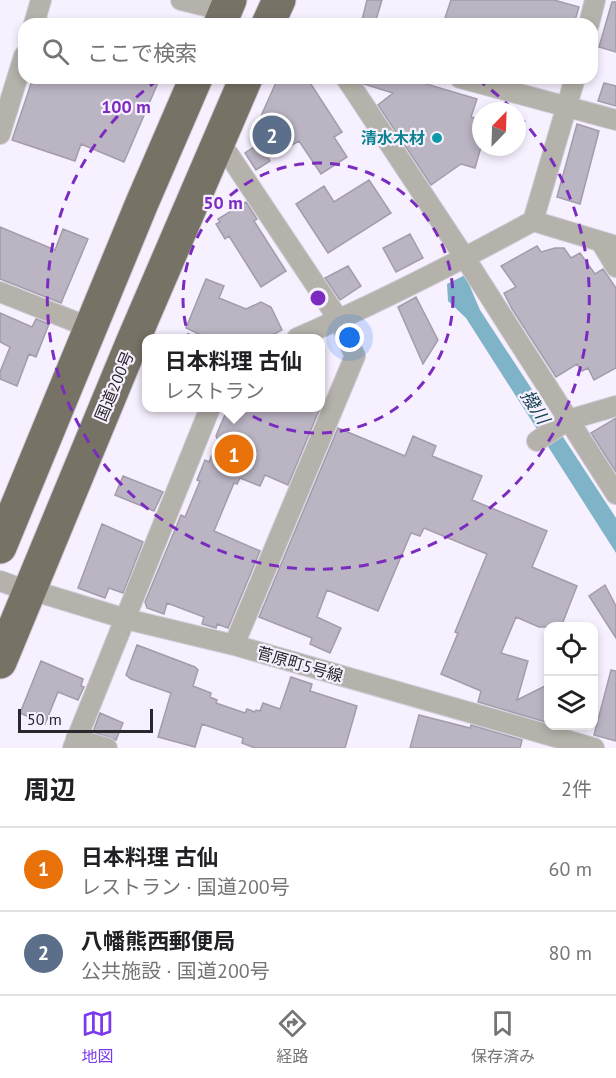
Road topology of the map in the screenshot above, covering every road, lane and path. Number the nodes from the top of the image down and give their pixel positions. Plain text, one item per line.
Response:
1 (41, 0) edge
2 (181, 0) edge
3 (279, 0) edge
4 (595, 0) edge
5 (225, 12) edge
6 (36, 18) edge
7 (271, 18) edge
8 (590, 18) edge
9 (18, 76) edge
10 (193, 84) edge
11 (243, 84) edge
12 (350, 84) edge
13 (482, 84) edge
14 (574, 84) edge
15 (568, 107) junction
16 (616, 120) edge
17 (0, 134) edge
18 (218, 143) junction
19 (533, 221) junction
20 (608, 244) edge
21 (465, 258) junction
22 (616, 267) edge
23 (0, 292) edge
24 (339, 320) junction
25 (91, 328) junction
26 (144, 334) edge
27 (308, 334) edge
28 (140, 345) edge
29 (616, 406) edge
30 (208, 412) edge
31 (562, 423) junction
32 (537, 441) dead end
33 (616, 494) edge
34 (0, 547) edge
35 (11, 585) edge
36 (126, 619) junction
37 (234, 645) junction
38 (0, 662) edge
39 (75, 744) edge
40 (107, 748) edge
41 (594, 748) edge

1 - 6 street
2 - 5 street
3 - 7 highway
4 - 8 street
9 - 17 street
10 - 25 highway
11 - 18 highway, 国道200号
12 - 21 street
13 - 15 street
14 - 15 street
15 - 16 street
15 - 19 street
18 - 24 street
18 - 26 highway, 国道200号
19 - 20 street
19 - 21 street
20 - 22 street
21 - 24 street
21 - 31 street
23 - 25 street
24 - 27 street
24 - 37 street
25 - 34 highway
28 - 35 highway, 国道200号
29 - 31 street
30 - 36 street
31 - 32 street
31 - 33 street
35 - 36 street, 菅原町5号線
35 - 38 highway, 国道200号
36 - 37 street, 菅原町5号線
36 - 39 street
37 - 41 street, 菅原町5号線
39 - 40 street

